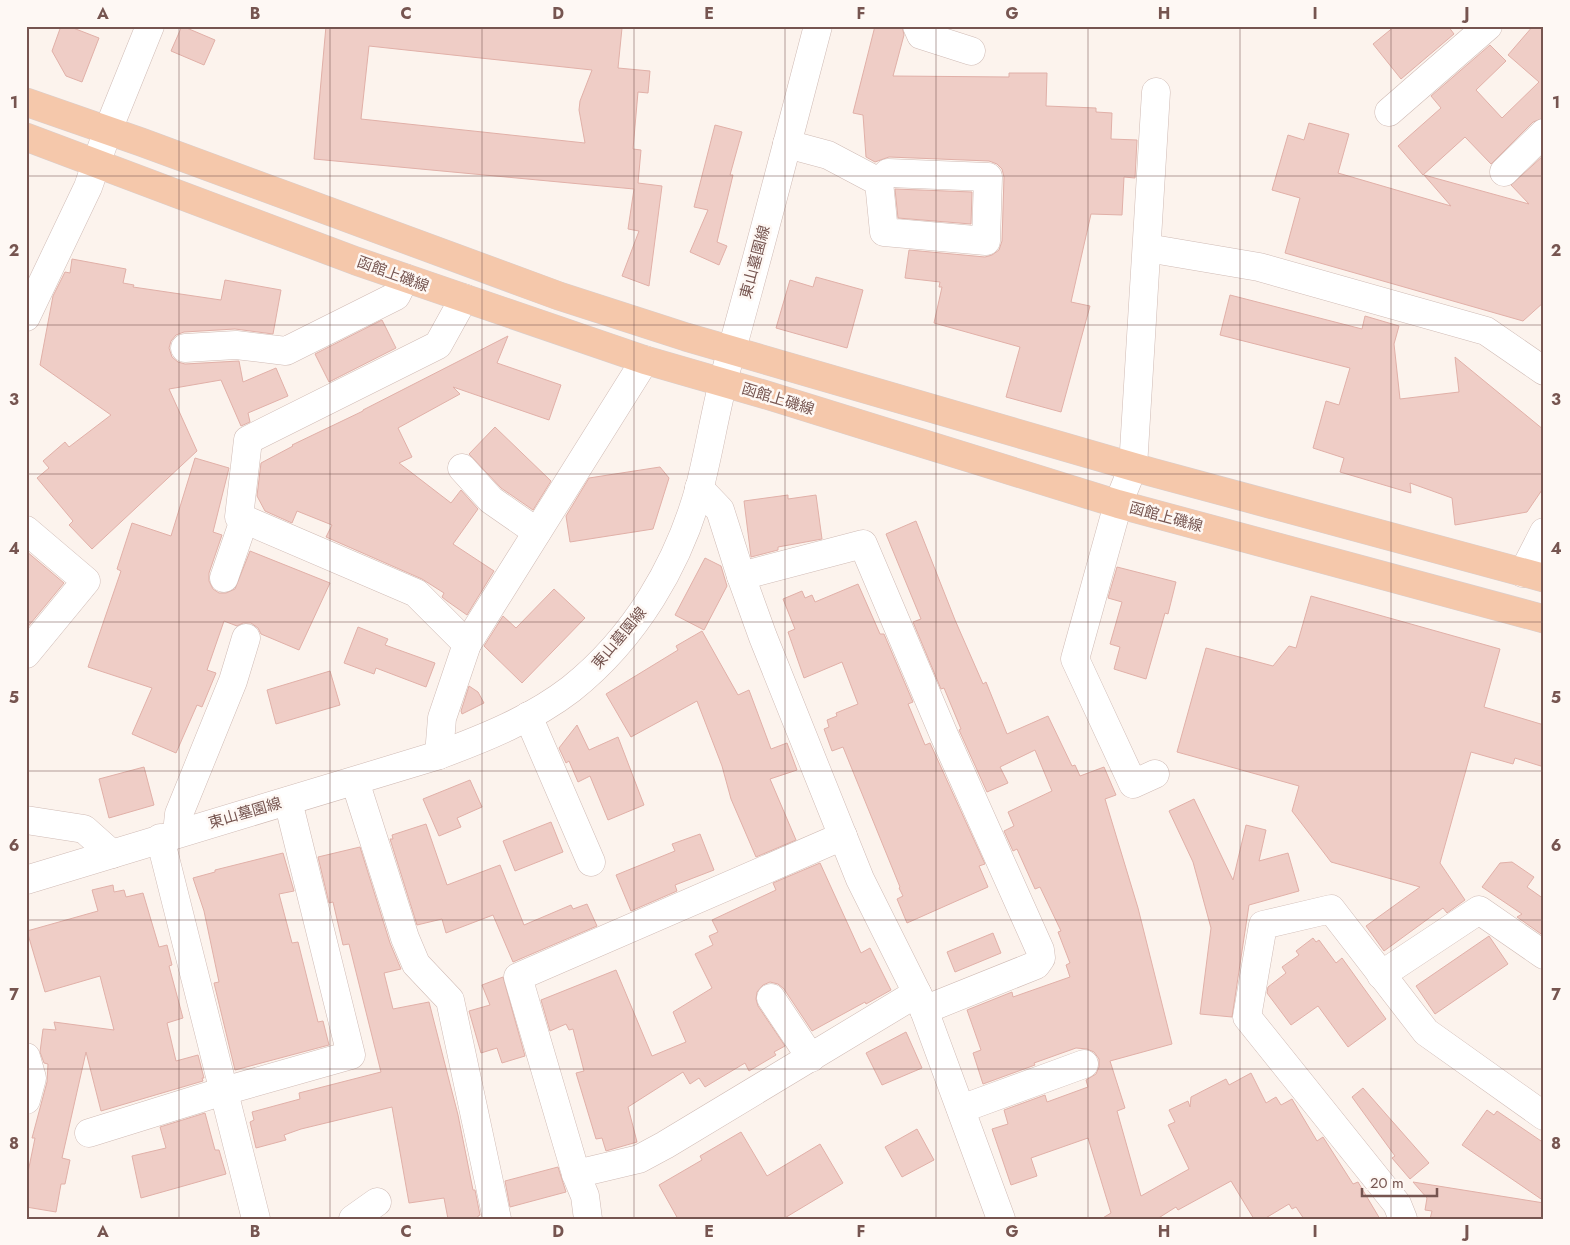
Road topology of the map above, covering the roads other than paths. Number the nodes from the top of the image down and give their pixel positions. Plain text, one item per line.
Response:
1 (150, 26) edge
2 (818, 26) edge
3 (917, 26) edge
4 (1488, 26) edge
5 (971, 51) dead end
6 (1156, 92) dead end
7 (26, 102) edge
8 (1389, 112) dead end
9 (108, 130) junction
10 (1544, 132) edge
11 (26, 137) edge
12 (787, 144) junction
13 (96, 162) junction
14 (1504, 172) dead end
15 (879, 182) dead end
16 (1146, 248) junction
17 (405, 278) junction
18 (464, 298) junction
19 (26, 317) edge
20 (185, 348) dead end
21 (732, 351) junction
22 (645, 360) junction
23 (1544, 371) edge
24 (723, 382) junction
25 (1133, 467) junction
26 (462, 468) dead end
27 (699, 488) junction
28 (1118, 504) junction
29 (244, 520) junction
30 (26, 530) edge
31 (538, 532) junction
32 (1544, 532) edge
33 (1533, 575) edge
34 (741, 576) junction
35 (224, 578) dead end
36 (1544, 619) edge
37 (246, 638) dead end
38 (467, 644) junction
39 (26, 654) edge
40 (528, 716) junction
41 (439, 755) junction
42 (1155, 774) dead end
43 (354, 781) junction
44 (288, 800) junction
45 (26, 820) edge
46 (168, 836) junction
47 (842, 836) junction
48 (112, 854) junction
49 (591, 862) dead end
50 (26, 880) edge
51 (1544, 955) edge
52 (1381, 975) junction
53 (771, 998) dead end
54 (920, 1002) junction
55 (26, 1057) edge
56 (811, 1058) junction
57 (1084, 1064) dead end
58 (224, 1090) junction
59 (26, 1100) edge
60 (961, 1109) junction
61 (1544, 1116) edge
62 (89, 1134) dead end
63 (576, 1174) junction
64 (377, 1202) dead end
65 (256, 1219) edge
66 (353, 1219) edge
67 (497, 1219) edge
68 (588, 1219) edge
69 (1002, 1219) edge
70 (1403, 1219) edge

1 - 9 street
2 - 12 street, 東山墓園線
3 - 5 street
4 - 8 street
6 - 16 street
7 - 9 main road
9 - 13 street
9 - 21 main road
10 - 14 street
11 - 13 main road, 函館上磯線
12 - 15 street
12 - 21 street, 東山墓園線
13 - 17 main road, 函館上磯線
13 - 19 street
16 - 23 street
16 - 25 street
17 - 18 main road, 函館上磯線
17 - 20 street
18 - 22 main road, 函館上磯線
18 - 29 street
21 - 24 street, 東山墓園線
21 - 25 main road
22 - 24 main road, 函館上磯線
22 - 31 street
24 - 27 street, 東山墓園線
24 - 28 main road, 函館上磯線
25 - 28 street
25 - 33 main road
26 - 31 street
27 - 34 street
27 - 40 street, 東山墓園線
28 - 36 main road, 函館上磯線
28 - 42 street
29 - 35 street
29 - 38 street
30 - 39 street
31 - 38 street
32 - 33 street
34 - 47 street
34 - 54 street
37 - 46 street
38 - 41 street
40 - 41 street, 東山墓園線
40 - 49 street
41 - 43 street, 東山墓園線
43 - 44 street, 東山墓園線
43 - 67 street
44 - 46 street, 東山墓園線
44 - 58 street
45 - 48 street
46 - 48 street, 東山墓園線
46 - 58 street
47 - 54 street
47 - 63 street
48 - 50 street, 東山墓園線
51 - 52 street
52 - 61 street
52 - 70 street
53 - 56 street
54 - 56 street
54 - 60 street
55 - 59 street
56 - 63 street
57 - 60 street
58 - 62 street
58 - 65 street
60 - 69 street
63 - 68 street
64 - 66 street

